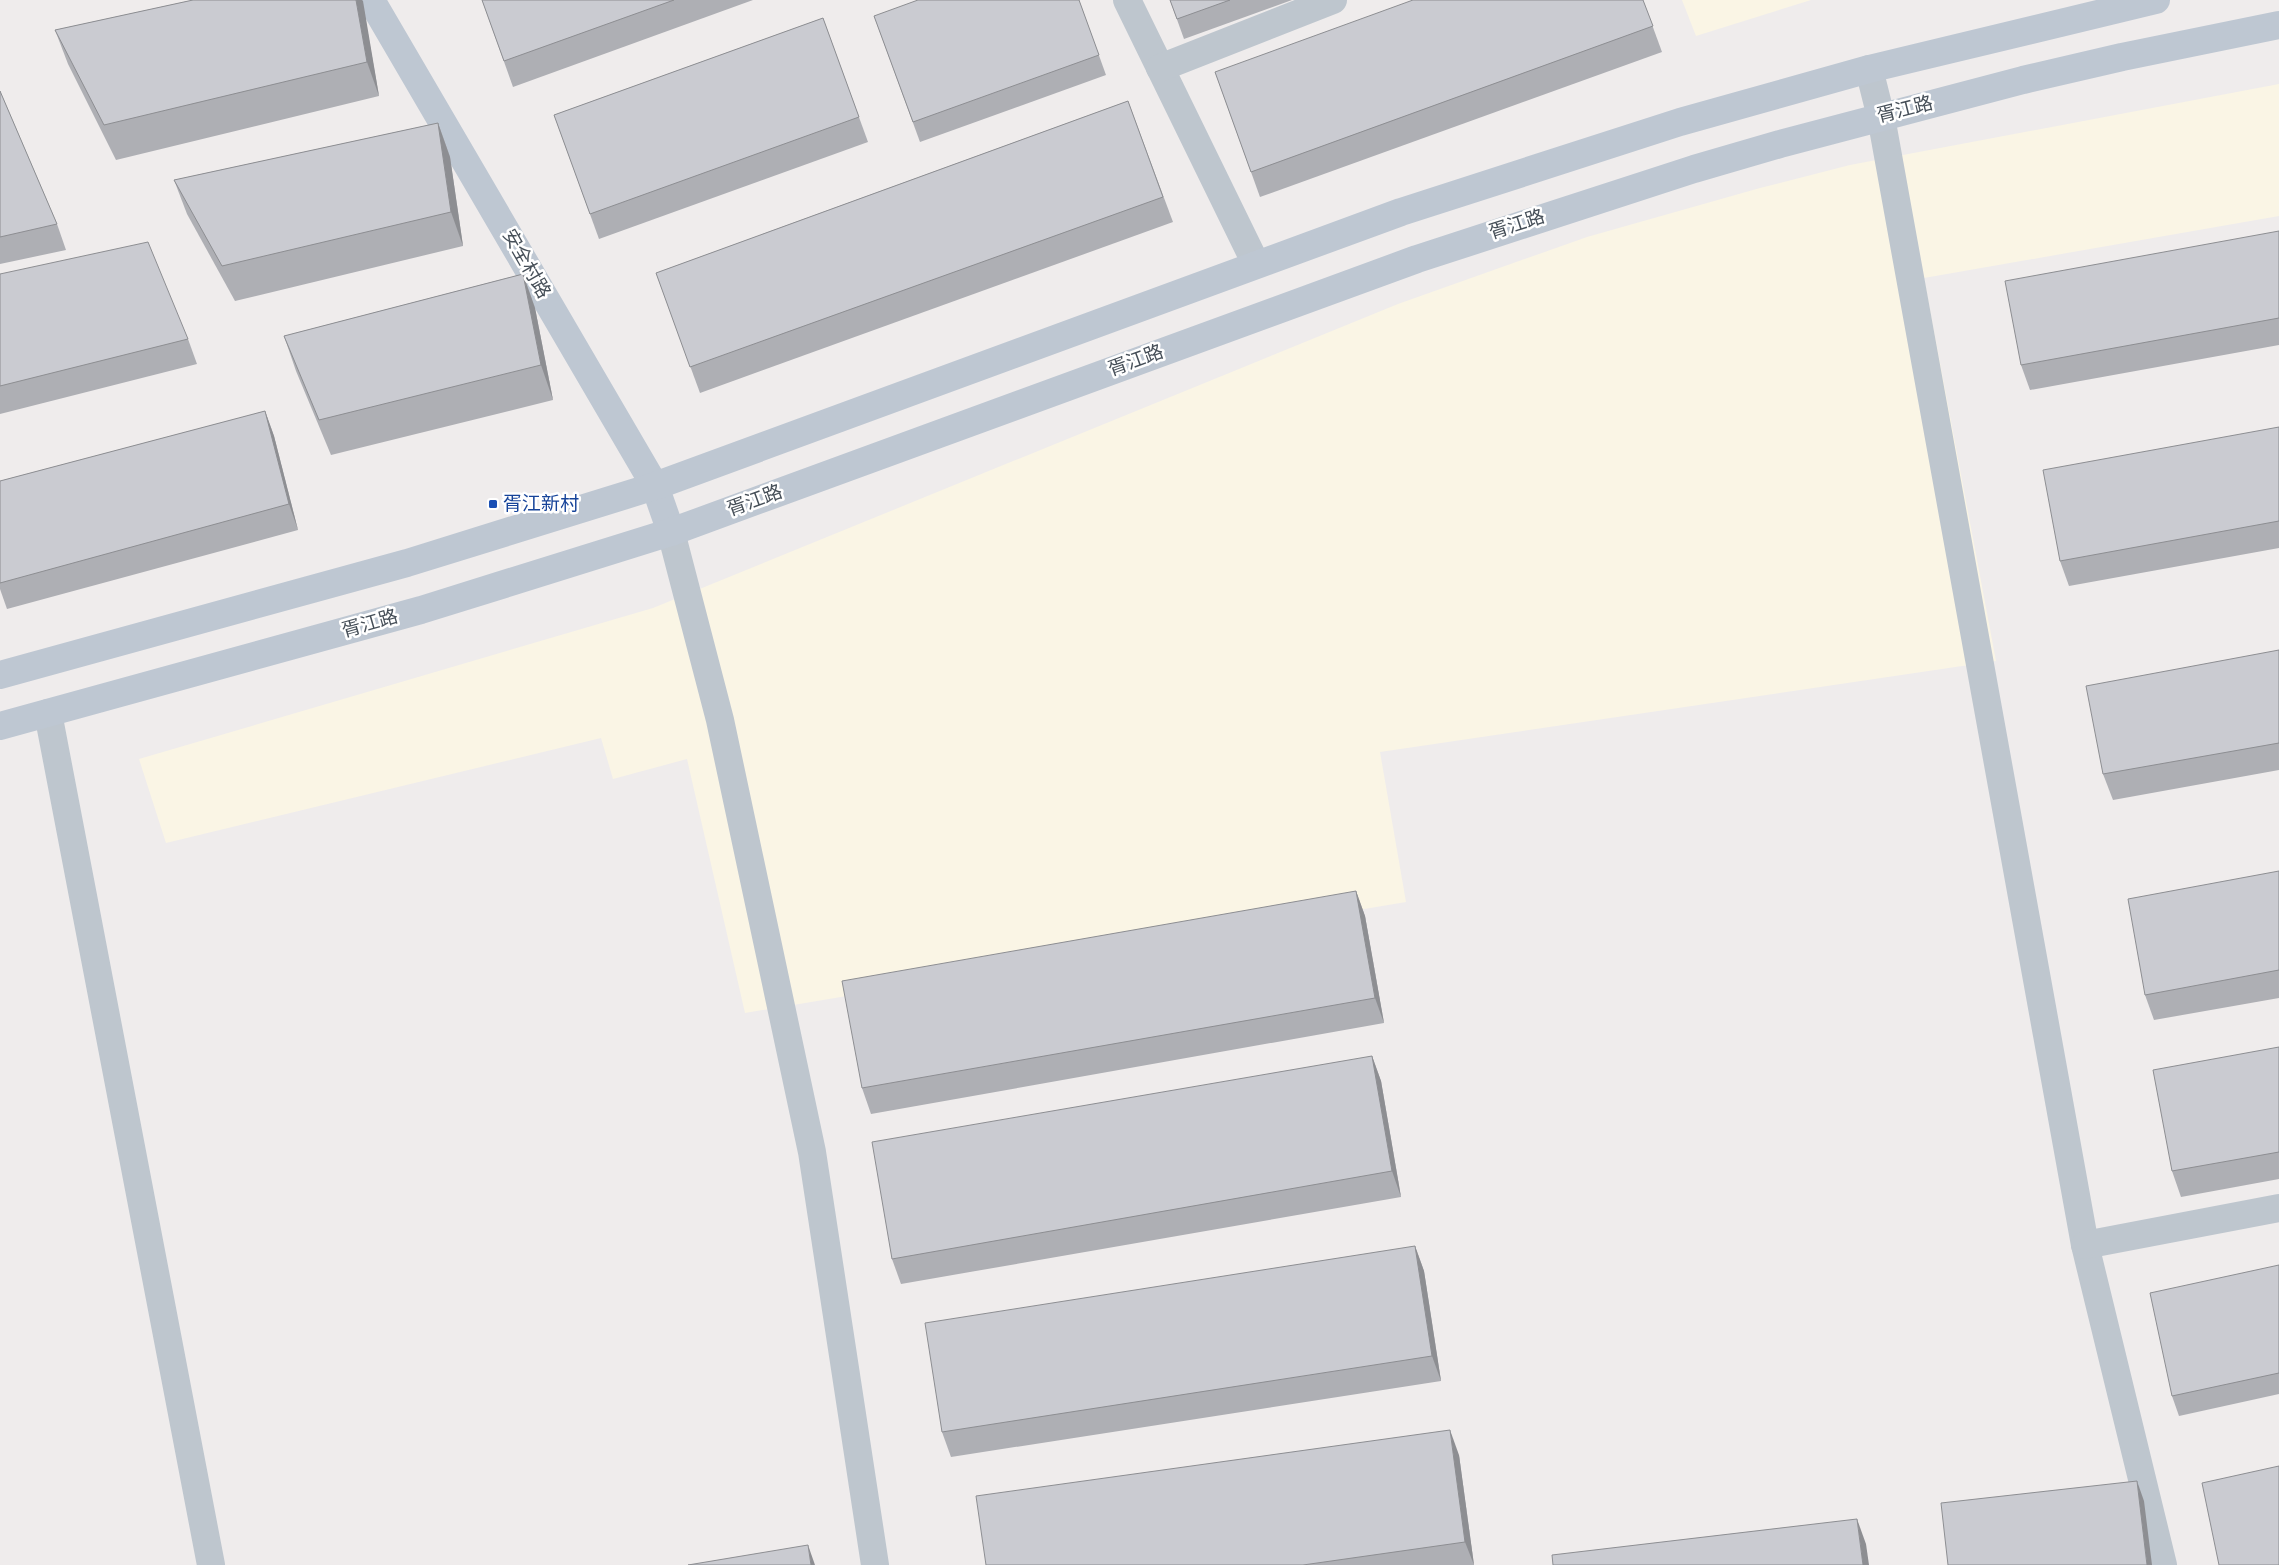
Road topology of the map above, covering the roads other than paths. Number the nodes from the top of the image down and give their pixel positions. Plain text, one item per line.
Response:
1 (372, 0) edge
2 (1127, 0) edge
3 (1333, 0) edge
4 (2156, 0) edge
5 (2279, 25) edge
6 (1160, 68) junction
7 (1869, 68) junction
8 (1881, 117) junction
9 (1256, 264) junction
10 (655, 486) junction
11 (671, 532) junction
12 (0, 675) edge
13 (48, 713) junction
14 (0, 726) edge
15 (2279, 1208) edge
16 (2085, 1245) junction
17 (212, 1565) edge
18 (875, 1565) edge
19 (2163, 1565) edge

1 - 10 main road, 安全村路
2 - 6 street
3 - 6 street
4 - 7 main road
5 - 8 main road, 胥江路
6 - 9 street
7 - 8 street
7 - 9 main road
8 - 11 main road, 胥江路
8 - 16 street
9 - 10 main road
10 - 11 main road, 安全村路
10 - 12 main road
11 - 13 main road, 胥江路
11 - 18 street
13 - 14 main road, 胥江路
13 - 17 street
15 - 16 street
16 - 19 street

